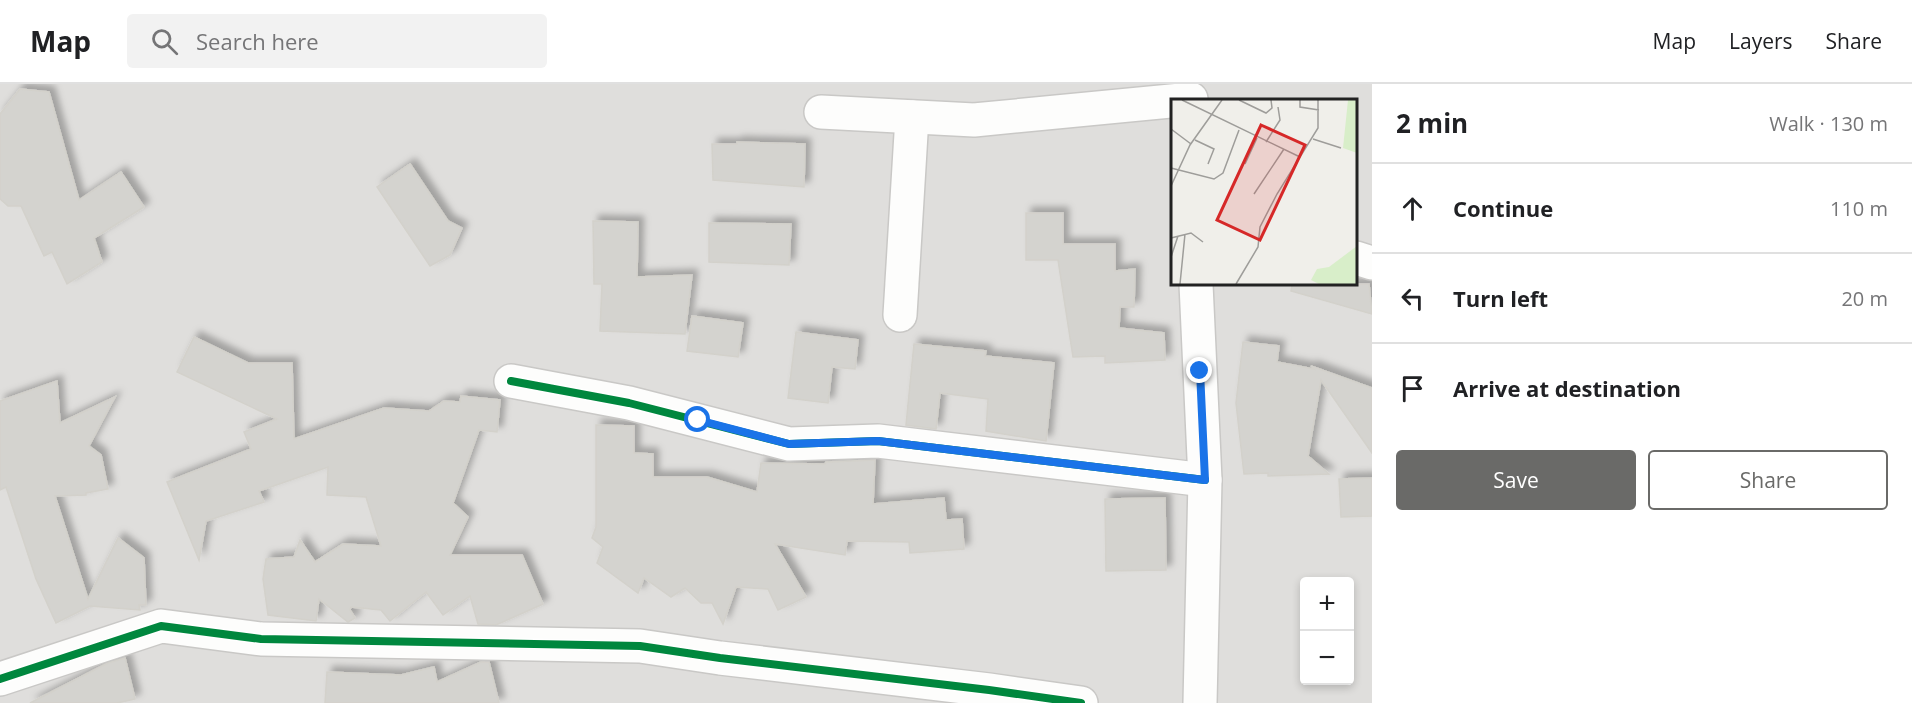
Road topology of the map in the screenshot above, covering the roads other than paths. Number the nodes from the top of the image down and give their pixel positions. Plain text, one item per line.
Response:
1 (1191, 94) edge
2 (821, 112) dead end
3 (912, 117) junction
4 (1357, 258) edge
5 (1372, 263) edge
6 (1196, 285) edge
7 (900, 315) dead end
8 (511, 381) dead end
9 (1205, 480) junction
10 (0, 679) edge
11 (1081, 703) edge
12 (1200, 703) edge

1 - 3 street
2 - 3 street
3 - 7 street
4 - 5 street
6 - 9 street
8 - 9 street
9 - 12 street
10 - 11 street

